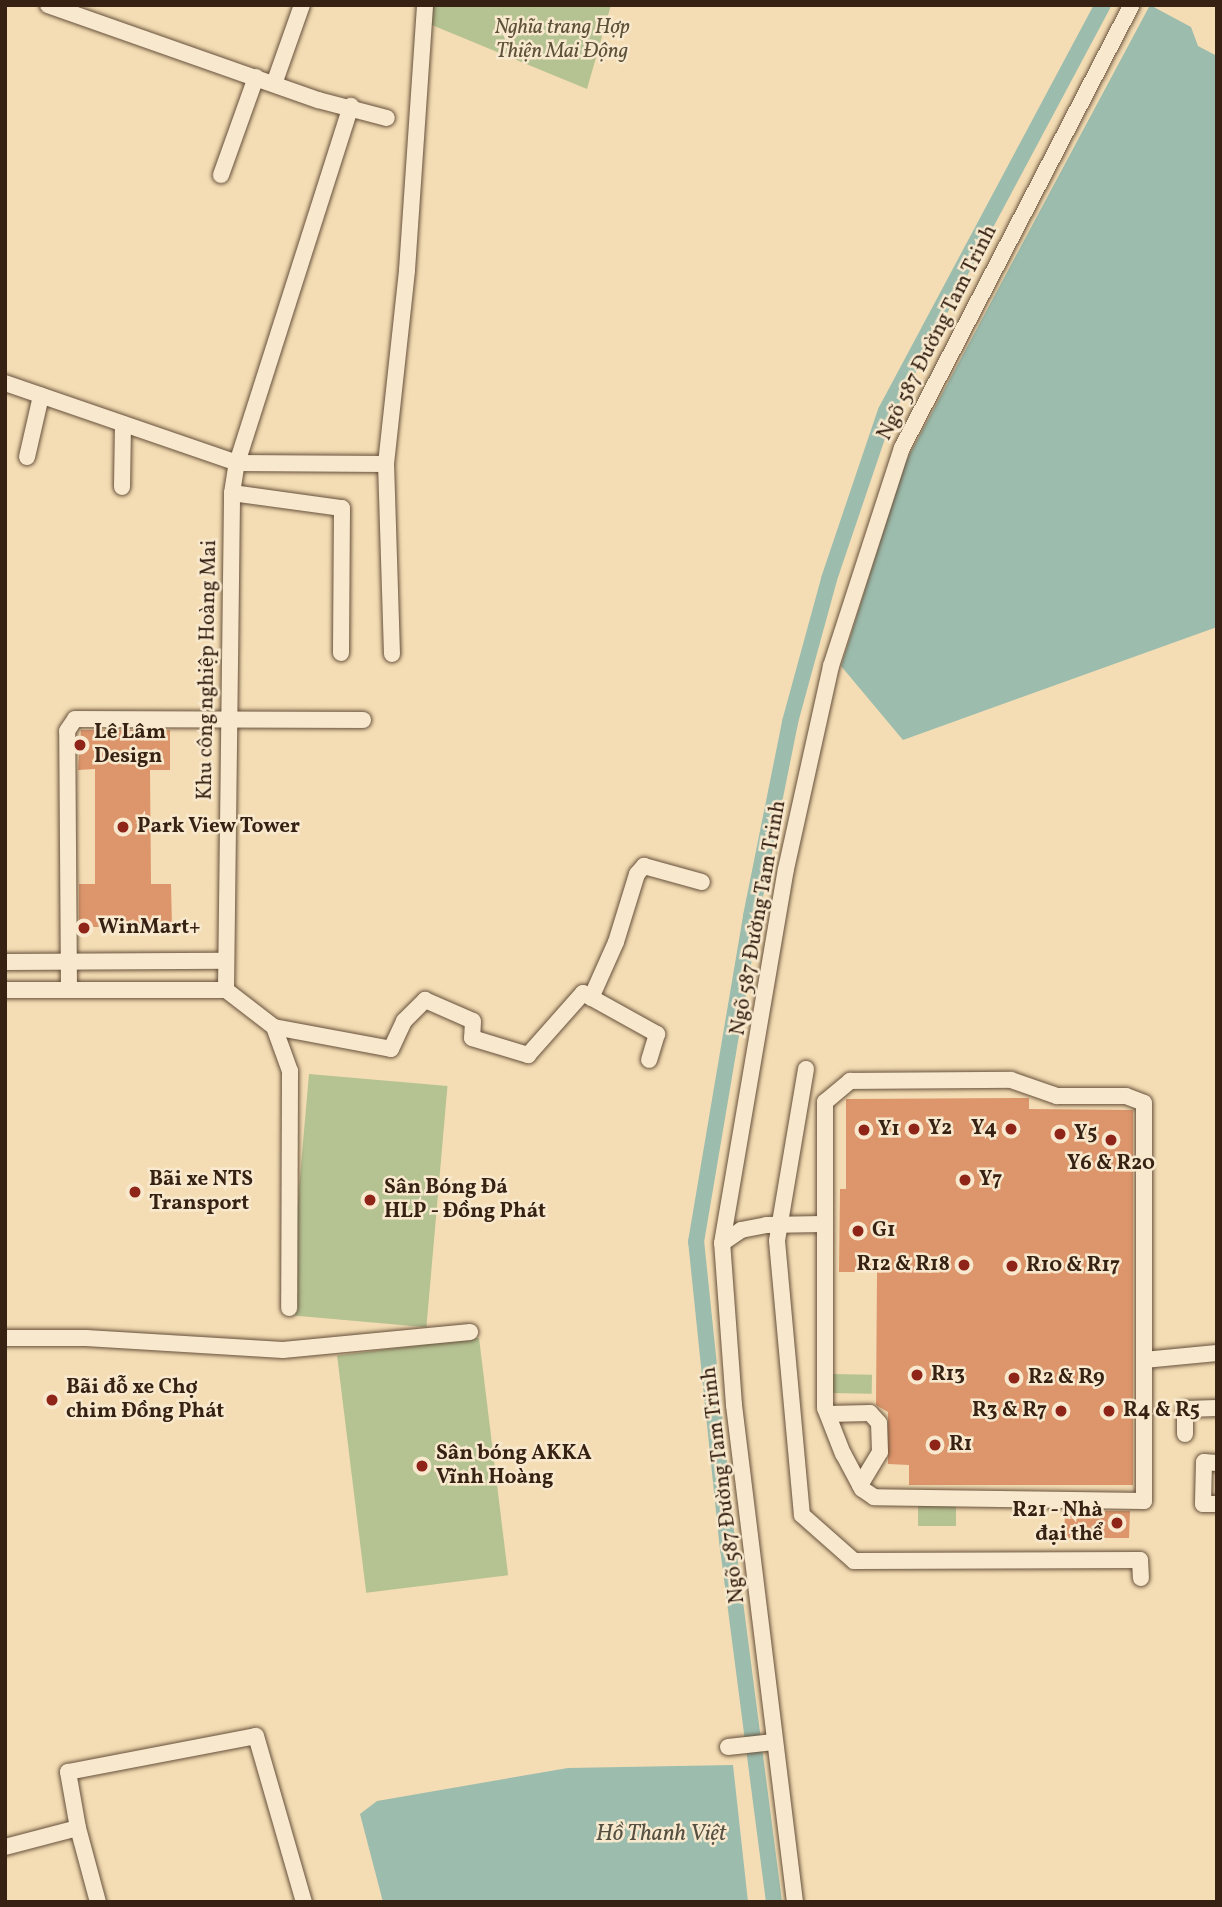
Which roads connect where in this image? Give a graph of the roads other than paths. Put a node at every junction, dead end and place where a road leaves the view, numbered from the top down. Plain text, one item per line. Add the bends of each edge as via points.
1 (48, 5) edge
2 (302, 5) edge
3 (425, 5) edge
4 (1132, 5) edge
5 (256, 77) junction
6 (274, 84) junction
7 (351, 106) junction
8 (387, 118) dead end
9 (221, 175) dead end
10 (5, 383) edge
11 (41, 396) junction
12 (122, 424) junction
13 (27, 457) dead end
14 (237, 463) junction
15 (386, 464) junction
16 (122, 487) dead end
17 (232, 493) junction
18 (341, 653) dead end
19 (392, 654) dead end
20 (227, 719) junction
21 (363, 720) dead end
22 (702, 882) dead end
23 (226, 961) junction
24 (5, 962) edge
25 (69, 962) junction
26 (5, 990) edge
27 (69, 990) junction
28 (226, 990) junction
29 (591, 998) junction
30 (274, 1027) junction
31 (649, 1060) dead end
32 (806, 1069) dead end
33 (779, 1223) junction
34 (822, 1224) junction
35 (722, 1243) junction
36 (289, 1308) dead end
37 (470, 1332) dead end
38 (5, 1338) edge
39 (1217, 1353) edge
40 (1144, 1360) junction
41 (1217, 1408) edge
42 (828, 1414) junction
43 (1185, 1434) dead end
44 (1217, 1463) edge
45 (860, 1485) junction
46 (1217, 1504) edge
47 (1141, 1578) dead end
48 (772, 1742) junction
49 (728, 1747) dead end
50 (78, 1828) junction
51 (5, 1847) edge
52 (98, 1902) edge
53 (304, 1902) edge
54 (794, 1902) edge

1 - 5 street
2 - 6 street
3 - 15 street via 407,270
4 - 35 street, Ngõ 587 Đường Tam Trinh via 902,448 831,666 799,808
5 - 6 street
5 - 9 street
6 - 7 street
7 - 8 street
7 - 14 street, Khu công nghiệp Hoàng Mai
10 - 11 street
11 - 12 street
11 - 13 street
12 - 14 street
12 - 16 street
14 - 15 street
14 - 17 street, Khu công nghiệp Hoàng Mai
15 - 19 street
17 - 18 street via 342,508
17 - 20 street, Khu công nghiệp Hoàng Mai
20 - 21 street
20 - 23 street, Khu công nghiệp Hoàng Mai
20 - 25 street via 80,718 69,724
22 - 29 street via 645,866 637,874 616,942
23 - 25 street
23 - 28 street, Khu công nghiệp Hoàng Mai
24 - 25 street
25 - 27 street
26 - 27 street
27 - 28 street
28 - 30 street
29 - 30 street via 583,993 528,1055 472,1038 473,1021 425,1000 404,1021 391,1049
29 - 31 street via 657,1034
30 - 36 street via 290,1071
32 - 33 street
33 - 34 street
33 - 35 street via 741,1230
33 - 47 street via 802,1515 853,1561 1140,1560
34 - 40 street via 823,1111 832,1093 850,1081 1011,1080 1056,1096 1136,1098 1145,1111
34 - 42 street via 822,1388
35 - 48 street, Ngõ 587 Đường Tam Trinh via 734,1405
37 - 38 street via 283,1350
39 - 40 street
40 - 45 street via 1144,1501 889,1499 868,1494
41 - 43 street via 1185,1409
42 - 45 street
42 - 45 street via 870,1413 880,1423 880,1452
44 - 46 street via 1204,1462 1203,1504
48 - 49 street
48 - 54 street, Ngõ 587 Đường Tam Trinh
50 - 51 street
50 - 52 street
50 - 53 street via 68,1772 256,1736

